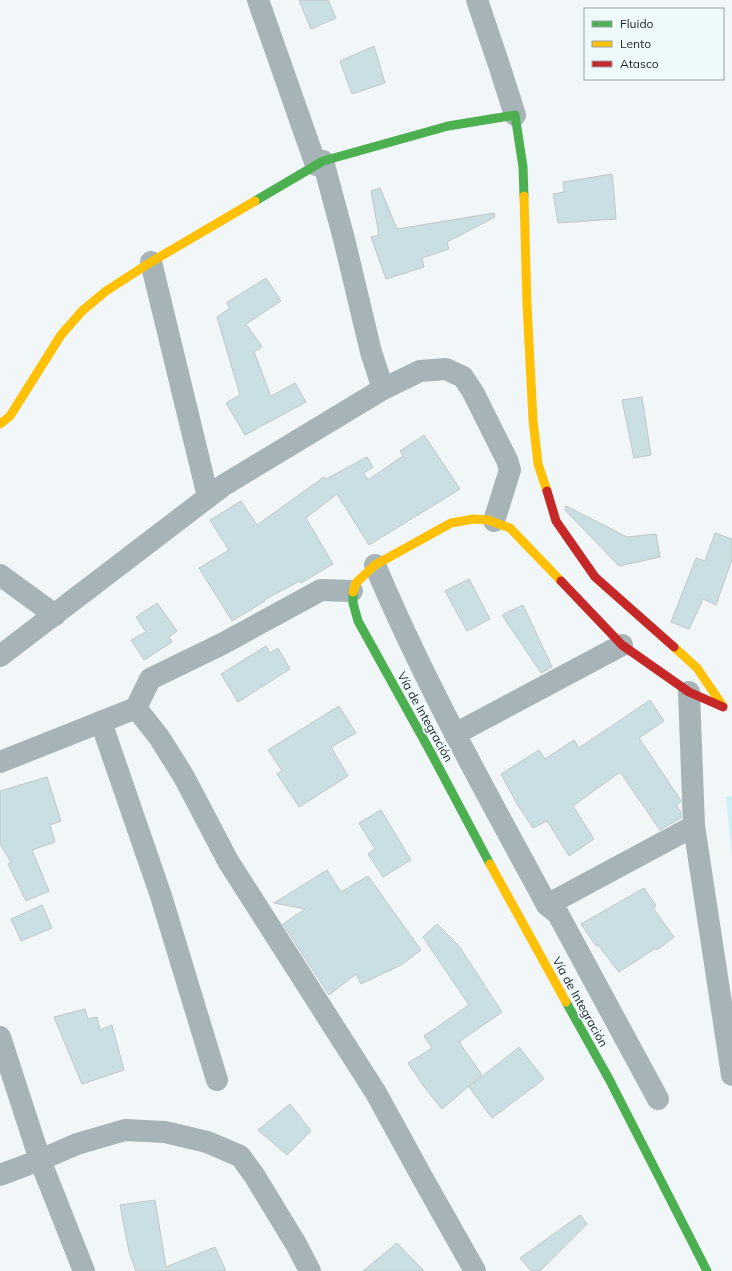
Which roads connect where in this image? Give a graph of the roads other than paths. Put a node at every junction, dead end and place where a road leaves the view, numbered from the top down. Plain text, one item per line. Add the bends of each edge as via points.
1 (258, 0) edge
2 (477, 0) edge
3 (515, 115) junction
4 (319, 163) junction
5 (152, 262) junction
6 (384, 389) junction
7 (0, 424) edge
8 (208, 497) junction
9 (494, 520) junction
10 (375, 565) junction
11 (0, 575) edge
12 (352, 591) junction
13 (55, 615) junction
14 (622, 644) junction
15 (0, 656) edge
16 (689, 692) junction
17 (136, 708) junction
18 (728, 708) edge
19 (101, 722) junction
20 (455, 734) junction
21 (0, 762) edge
22 (694, 826) junction
23 (547, 905) junction
24 (0, 1037) edge
25 (732, 1075) edge
26 (217, 1080) dead end
27 (658, 1099) dead end
28 (40, 1160) junction
29 (0, 1175) edge
30 (296, 1244) junction
31 (84, 1271) edge
32 (302, 1271) edge
33 (310, 1271) edge
34 (475, 1271) edge
35 (707, 1271) edge

1 - 4 street
2 - 3 street
3 - 4 street via 448,126
3 - 18 street via 523,167 533,420 538,464 556,521 595,578 696,668
4 - 5 street
4 - 6 street via 344,239 371,352
5 - 7 street via 106,291 82,311 61,335 10,416
5 - 8 street
6 - 8 street
6 - 9 street via 420,371 446,369 463,377 473,392 510,470
8 - 13 street
9 - 10 street via 460,520 451,523
9 - 14 street via 510,528
10 - 12 street via 364,574
10 - 20 street via 390,602
11 - 13 street
12 - 17 street via 321,590 222,644 150,679
12 - 35 street, Vía de Integración via 352,604 358,621 609,1079
13 - 15 street
14 - 16 street
14 - 20 street
16 - 18 street
16 - 22 street
17 - 19 street
17 - 34 street via 159,737 184,777 228,861 376,1093
19 - 21 street
19 - 26 street via 161,896
20 - 23 street
22 - 23 street
22 - 25 street
23 - 27 street via 558,914
24 - 28 street
28 - 29 street
28 - 30 street via 77,1144 125,1130 165,1132 207,1142 240,1156
28 - 31 street
30 - 32 street
30 - 33 street

